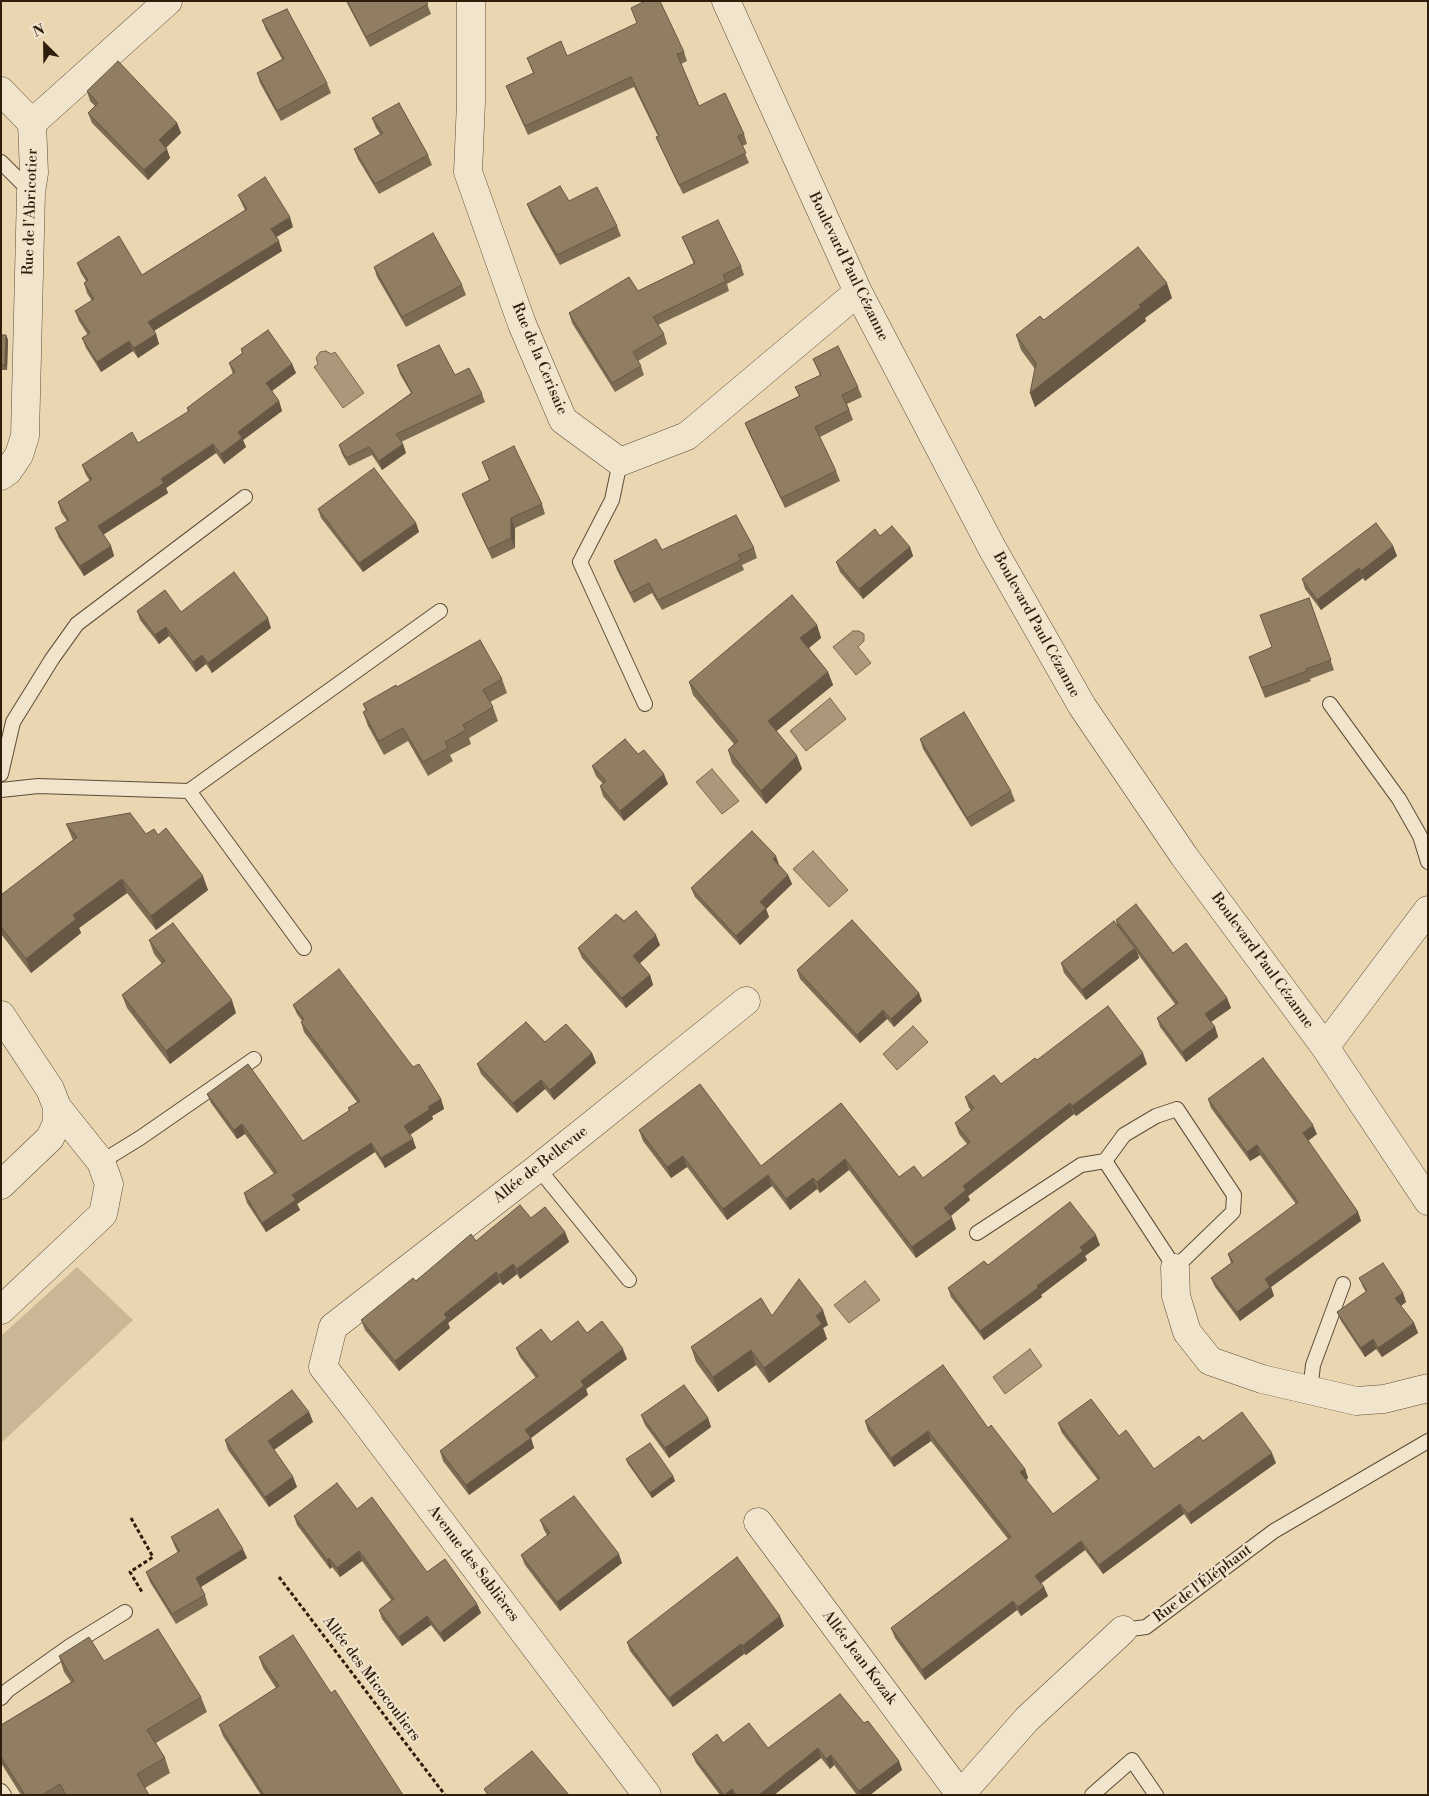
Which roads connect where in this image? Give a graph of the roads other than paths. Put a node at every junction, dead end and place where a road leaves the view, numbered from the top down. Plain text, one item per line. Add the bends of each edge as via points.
1 (168, 1) edge
2 (471, 1) edge
3 (726, 1) edge
4 (1, 91) edge
5 (32, 123) junction
6 (1, 162) edge
7 (31, 192) junction
8 (858, 292) junction
9 (620, 462) junction
10 (1, 476) edge
11 (245, 497) dead end
12 (440, 611) dead end
13 (645, 704) dead end
14 (1330, 704) dead end
15 (1, 774) edge
16 (1, 790) edge
17 (189, 791) junction
18 (1428, 862) edge
19 (1428, 910) edge
20 (304, 948) dead end
21 (746, 1001) dead end
22 (1, 1015) edge
23 (1324, 1047) junction
24 (254, 1059) dead end
25 (57, 1107) junction
26 (1105, 1161) junction
27 (101, 1162) junction
28 (538, 1168) junction
29 (1, 1185) edge
30 (1428, 1202) edge
31 (977, 1232) dead end
32 (1175, 1268) junction
33 (629, 1280) dead end
34 (1343, 1284) dead end
35 (1, 1310) edge
36 (333, 1327) joint
37 (1428, 1388) edge
38 (1310, 1391) junction
39 (1428, 1441) edge
40 (758, 1522) dead end
41 (125, 1612) road end
42 (1123, 1630) joint
43 (1, 1698) edge
44 (1, 1791) edge
45 (960, 1794) edge
46 (4, 1795) edge
47 (647, 1795) edge
48 (1092, 1795) edge
49 (1156, 1795) edge

1 - 5 street
2 - 9 street, Rue de la Cerisaie via 468,172 522,324 564,420
3 - 8 street, Boulevard Paul Cézanne
4 - 5 street
5 - 7 street, Rue de l'Abricotier via 34,173
6 - 7 lane
7 - 10 street, Rue de l'Abricotier via 25,436 19,455
8 - 9 street via 687,436
8 - 23 street, Boulevard Paul Cézanne via 992,548 1082,706 1184,856
9 - 13 lane via 612,500 580,562
11 - 15 lane via 77,624 13,722
12 - 17 lane
14 - 18 lane via 1399,799 1420,836
16 - 17 lane via 38,786
17 - 20 lane
19 - 23 street
21 - 28 street, Allée de Bellevue
22 - 25 street via 50,1089
23 - 30 street, Boulevard Paul Cézanne
24 - 27 lane
25 - 27 street
25 - 29 street via 57,1124 50,1138
26 - 31 lane via 1081,1165
26 - 32 lane
26 - 32 lane via 1124,1135 1156,1116 1177,1109 1234,1195 1232,1212
27 - 35 street via 109,1184 103,1214
28 - 33 lane
28 - 36 street, Allée de Bellevue
32 - 38 street via 1176,1296 1187,1332 1210,1361
34 - 38 lane via 1313,1365
36 - 47 street, Avenue des Sablières via 323,1367
37 - 38 street via 1384,1399 1356,1401
39 - 42 lane, Rue de l'Éléphant via 1274,1531 1146,1627
40 - 45 street, Allée Jean Kozak
41 - 43 lane via 70,1646
42 - 45 street, Rue de l'Éléphant via 1027,1719
44 - 46 lane
48 - 49 lane via 1132,1760

